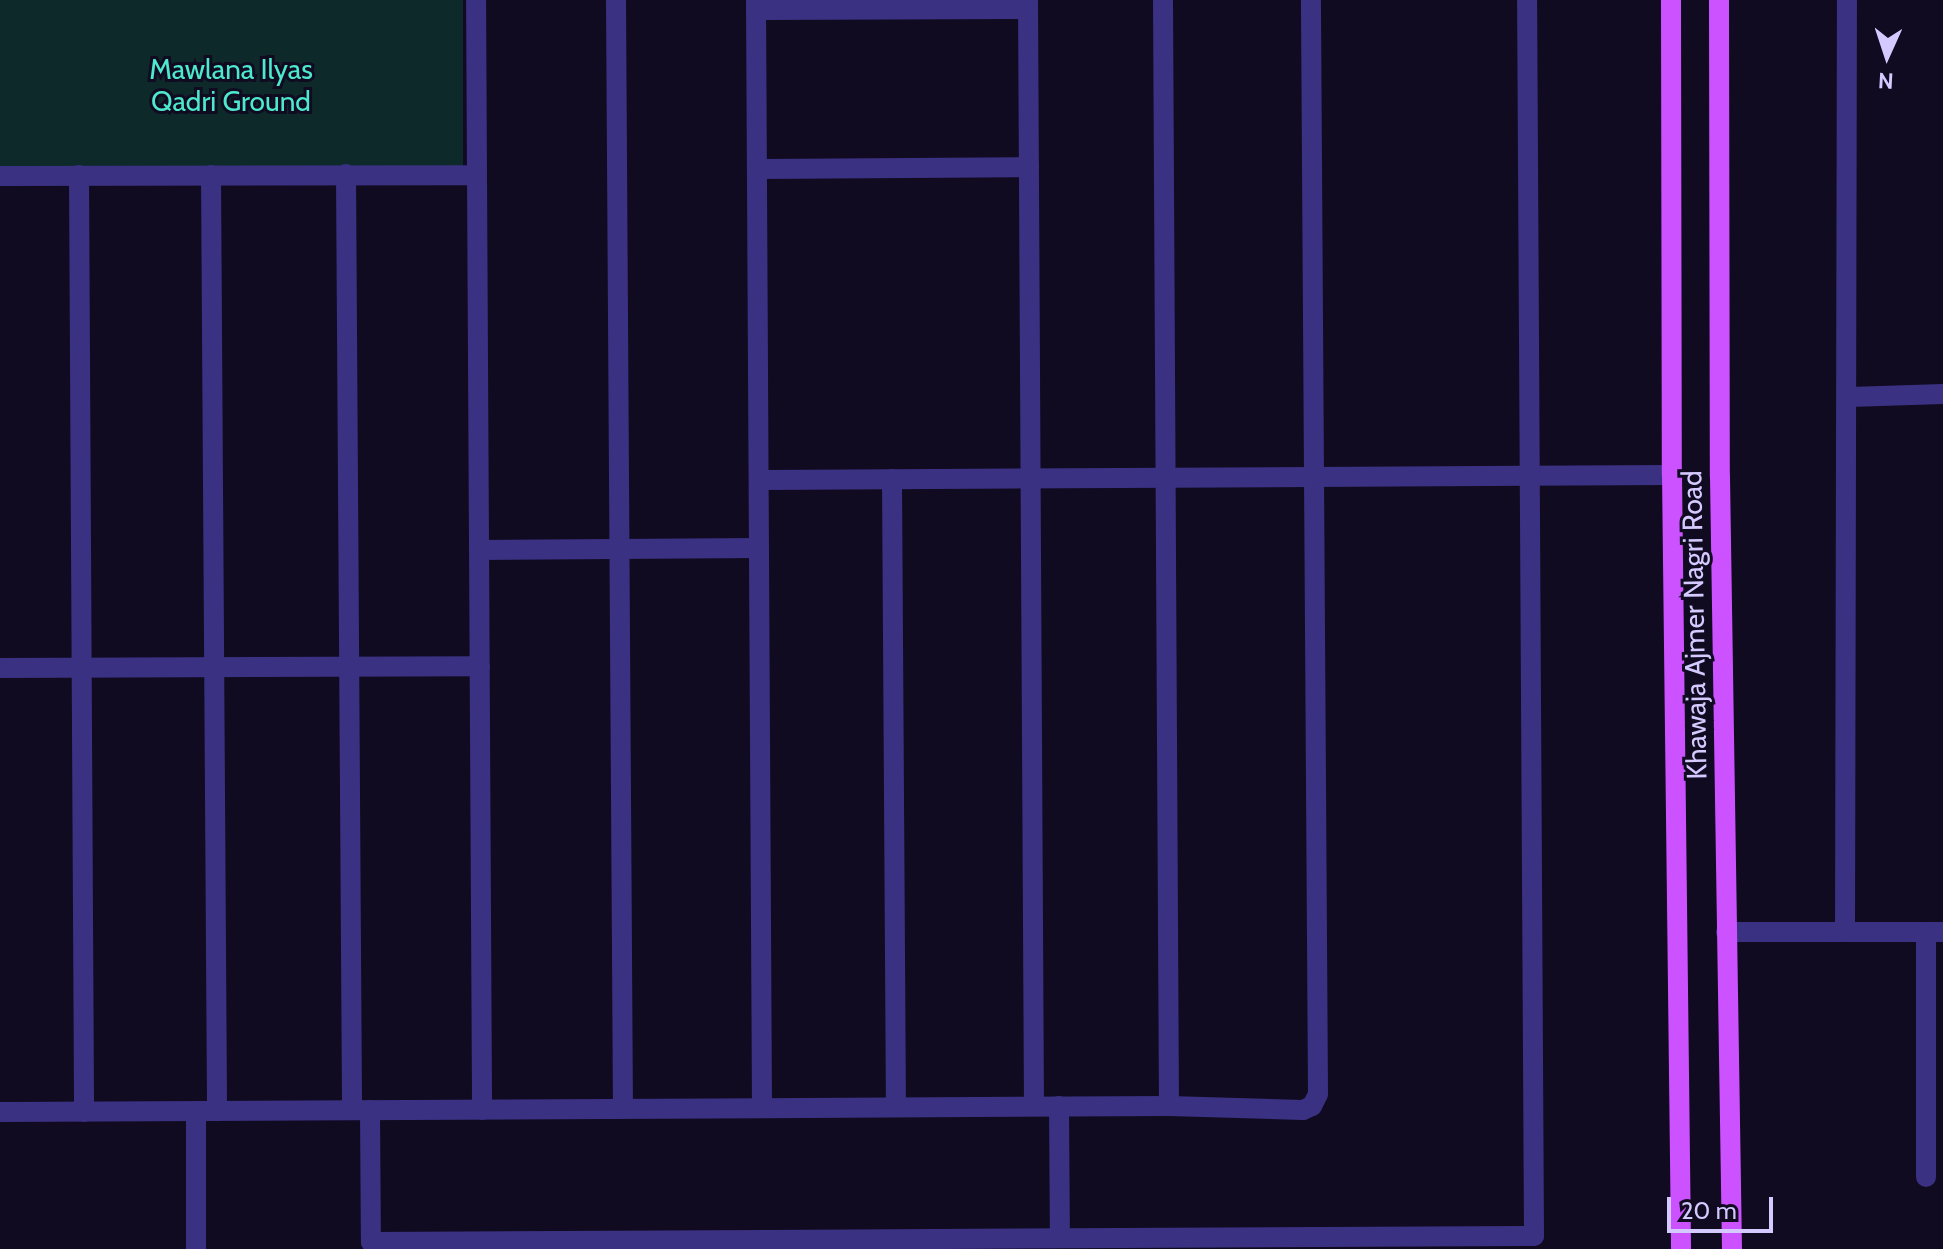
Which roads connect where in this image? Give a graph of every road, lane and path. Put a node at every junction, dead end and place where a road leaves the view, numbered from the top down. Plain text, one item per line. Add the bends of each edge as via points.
1 (476, 0) edge
2 (616, 0) edge
3 (1163, 0) edge
4 (1311, 0) edge
5 (1527, 0) edge
6 (1671, 0) edge
7 (1719, 0) edge
8 (1847, 0) edge
9 (1028, 4) edge
10 (756, 5) edge
11 (887, 5) edge
12 (1029, 167) junction
13 (757, 169) junction
14 (346, 174) junction
15 (79, 175) junction
16 (211, 175) junction
17 (477, 175) junction
18 (0, 176) edge
19 (1943, 394) edge
20 (1849, 397) junction
21 (1672, 475) junction
22 (1529, 476) junction
23 (1165, 477) junction
24 (1313, 477) junction
25 (892, 479) junction
26 (1031, 479) junction
27 (759, 480) junction
28 (759, 548) junction
29 (620, 549) junction
30 (479, 550) junction
31 (349, 666) junction
32 (480, 666) junction
33 (214, 667) junction
34 (0, 668) edge
35 (82, 668) junction
36 (1726, 932) junction
37 (1845, 932) junction
38 (1935, 932) edge
39 (1034, 1106) junction
40 (1059, 1106) junction
41 (1169, 1106) junction
42 (896, 1107) junction
43 (762, 1108) junction
44 (623, 1109) junction
45 (361, 1110) junction
46 (482, 1110) junction
47 (206, 1111) junction
48 (0, 1112) edge
49 (84, 1112) junction
50 (1926, 1177) dead end
51 (1060, 1238) junction
52 (1344, 1243) edge
53 (836, 1244) edge
54 (196, 1249) edge
55 (1681, 1249) edge
56 (1732, 1249) edge

1 - 17 street
2 - 29 street
3 - 23 street
4 - 24 street
5 - 22 street
6 - 21 main road, Khawaja Ajmer Nagri Road
7 - 36 main road, Khawaja Ajmer Nagri Road
8 - 20 street
9 - 11 street
9 - 12 street
10 - 11 street
10 - 13 street
12 - 13 street
12 - 26 street
13 - 27 street
14 - 16 street
14 - 17 street
14 - 31 street
15 - 16 street
15 - 18 street
15 - 35 street
16 - 33 street
17 - 30 street
19 - 20 street
20 - 37 street
21 - 22 street
21 - 55 main road, Khawaja Ajmer Nagri Road
22 - 24 street
22 - 52 street via 1534,1236
23 - 24 street
23 - 26 street
23 - 41 street
24 - 41 street via 1318,1094 1303,1110
25 - 26 street
25 - 27 street
25 - 42 street
26 - 39 street
27 - 28 street
28 - 29 street
28 - 43 street
29 - 30 street
29 - 44 street
30 - 32 street
31 - 32 street
31 - 33 street
31 - 45 street
32 - 46 street
33 - 35 street
33 - 47 street
34 - 35 street
35 - 49 street
36 - 37 street
36 - 56 main road, Khawaja Ajmer Nagri Road
37 - 38 street
38 - 50 street
39 - 40 street
39 - 42 street
40 - 41 street
40 - 51 street
42 - 43 street
43 - 44 street
44 - 46 street
45 - 46 street
45 - 47 street
45 - 53 street via 371,1242
47 - 49 street
47 - 54 street
48 - 49 street
51 - 52 street
51 - 53 street

